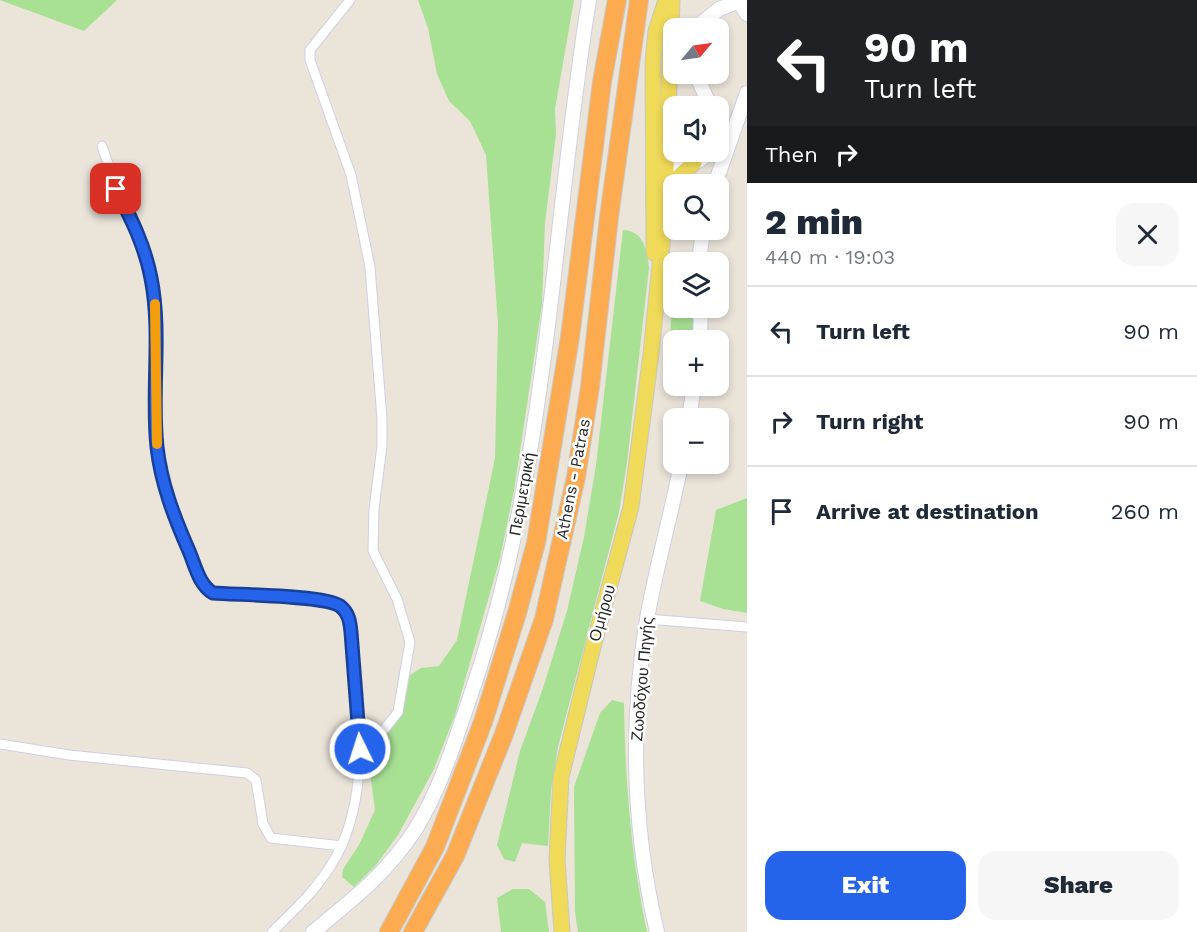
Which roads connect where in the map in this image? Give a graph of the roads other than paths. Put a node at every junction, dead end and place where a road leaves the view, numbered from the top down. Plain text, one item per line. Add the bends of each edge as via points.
1 (350, 0) edge
2 (588, 0) edge
3 (617, 0) edge
4 (639, 0) edge
5 (666, 0) edge
6 (672, 0) edge
7 (712, 0) edge
8 (739, 4) edge
9 (704, 18) edge
10 (709, 18) edge
11 (747, 93) edge
12 (668, 96) edge
13 (663, 142) edge
14 (102, 147) dead end
15 (660, 158) junction
16 (663, 159) edge
17 (669, 162) edge
18 (688, 162) edge
19 (691, 162) edge
20 (680, 174) edge
21 (719, 174) edge
22 (663, 184) edge
23 (663, 224) edge
24 (657, 294) junction
25 (679, 474) edge
26 (647, 619) junction
27 (747, 627) edge
28 (0, 744) edge
29 (360, 749) junction
30 (342, 846) junction
31 (272, 932) edge
32 (313, 932) edge
33 (389, 932) edge
34 (413, 932) edge
35 (562, 932) edge
36 (657, 932) edge

1 - 29 street via 310,50 310,60 351,175 370,267 382,419 373,551 397,599 410,642 398,711 383,731
2 - 32 street, Περιμετρική via 570,112 553,292 527,468 488,642 436,791 414,831 375,880
3 - 33 highway, Athens - Patras via 602,82 570,338 536,543 483,722 435,847
4 - 34 highway, Athens - Patras via 590,387 576,477 544,619 455,856
5 - 15 main road, Ομήρου via 654,44
6 - 12 main road, Ομήρου
7 - 9 street
8 - 10 street via 719,9
11 - 21 street
13 - 15 main road, Ομήρου
14 - 29 street via 151,277 159,463 173,514 202,585 213,593 311,600 340,606 349,617
15 - 16 street
15 - 22 main road, Ομήρου
15 - 24 main road, Ομήρου via 652,223
17 - 18 street via 680,167
19 - 20 main road
23 - 24 main road, Ομήρου
24 - 35 main road, Ομήρου via 631,507 561,777 557,859
25 - 26 street, Ζωοδόχου Πηγής
26 - 27 street
26 - 36 street, Ζωοδόχου Πηγής via 636,716 636,758 645,871
28 - 30 street via 247,773 256,780 263,824 271,838
29 - 30 street via 357,797
30 - 31 street via 320,880

